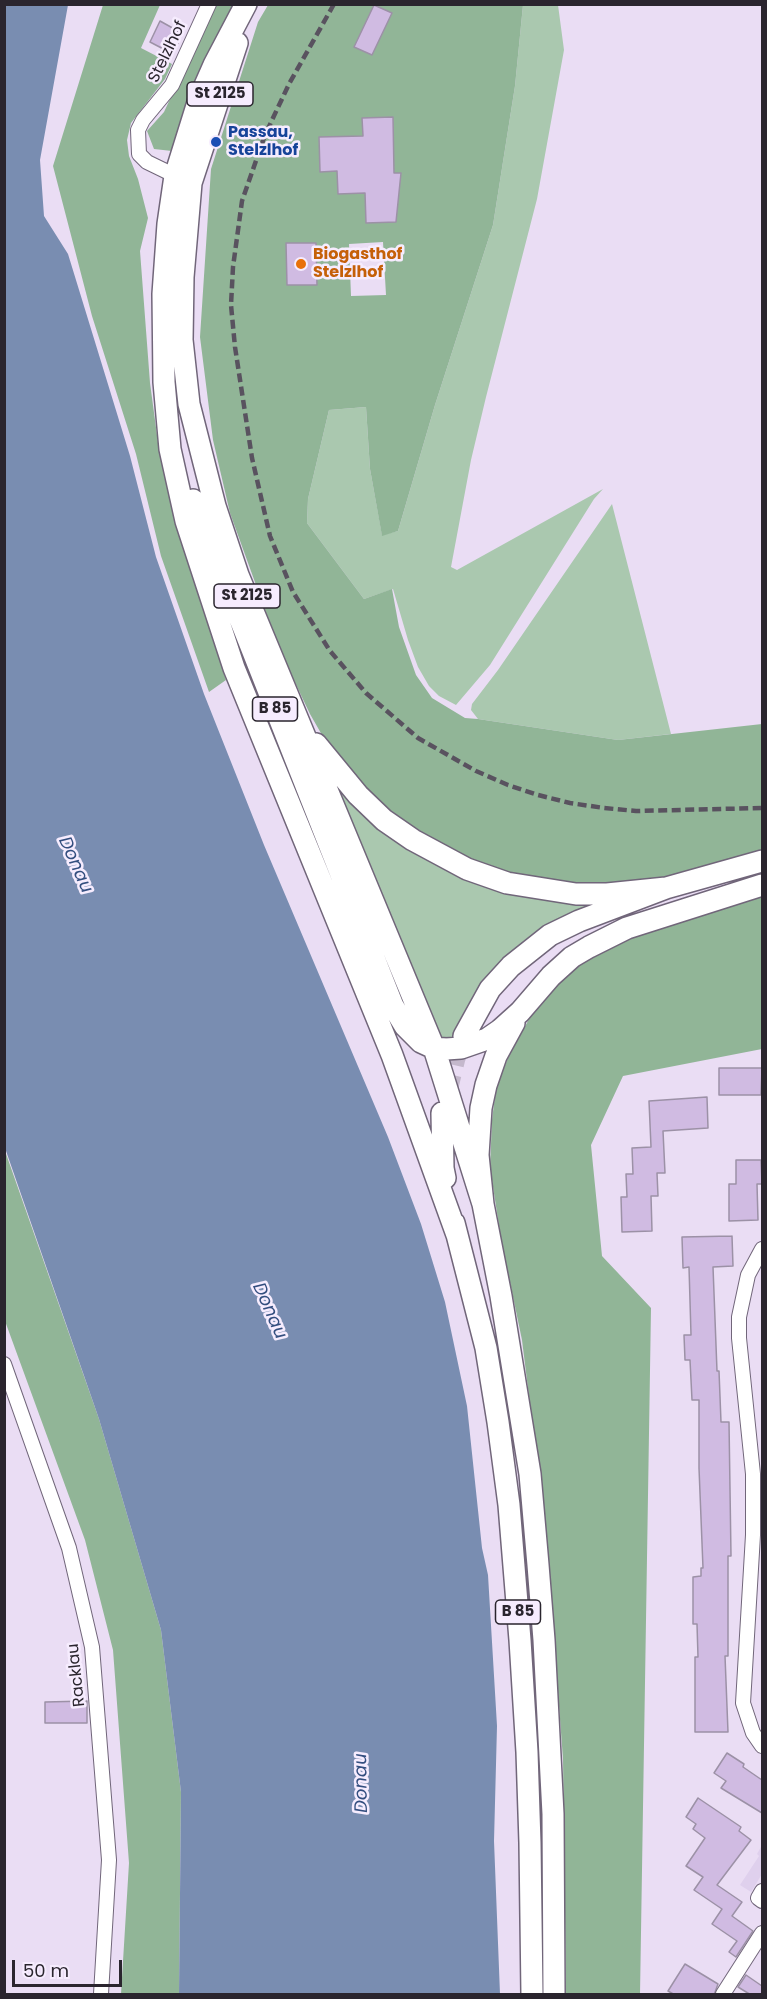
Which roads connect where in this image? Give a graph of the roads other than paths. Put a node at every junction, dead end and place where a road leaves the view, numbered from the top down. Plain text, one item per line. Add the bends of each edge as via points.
1 (209, 4) edge
2 (248, 4) edge
3 (183, 179) junction
4 (169, 429) junction
5 (284, 684) junction
6 (762, 861) edge
7 (762, 885) edge
8 (666, 888) junction
9 (520, 1012) junction
10 (464, 1036) tunnel mouth
11 (434, 1048) junction
12 (442, 1113) tunnel mouth
13 (483, 1204) junction
14 (457, 1235) junction
15 (762, 1249) edge
16 (4, 1364) edge
17 (756, 1594) edge
18 (762, 1746) edge
19 (762, 1891) edge
20 (762, 1901) edge
21 (762, 1933) edge
22 (101, 1995) edge
23 (532, 1995) edge
24 (554, 1995) edge
25 (723, 1995) edge

1 - 3 street, Stelzlhof via 172,85 138,130 140,154 147,162
2 - 3 main road, St 2125 via 199,99
3 - 4 main road, St 2125 via 168,224 163,294
3 - 5 main road, St 2125 via 182,340 189,404 215,506 238,575
4 - 11 main road, B 85 via 200,519 393,1006 412,1034
4 - 14 main road via 186,521 234,668 392,1055
5 - 8 main road, B 85 via 315,743 358,795 403,834 443,857 507,883 576,894
5 - 11 main road
6 - 8 main road, B 85
7 - 9 main road, B 85 via 627,928 599,941 572,957
8 - 10 main road, B 85 via 550,935 511,966 490,989
9 - 11 main road, B 85 via 474,1045
9 - 13 main road, B 85 via 496,1056 481,1108 478,1155
11 - 13 main road
12 - 14 main road, B 85 via 443,1168
13 - 24 main road, B 85 via 530,1474 553,1814
14 - 23 main road, B 85 via 486,1348 509,1505 527,1752
15 - 17 street via 748,1275 739,1317 753,1474
16 - 22 street, Racklau via 69,1548 92,1647 109,1860
17 - 18 street via 742,1703
19 - 20 street via 758,1898
21 - 25 street

